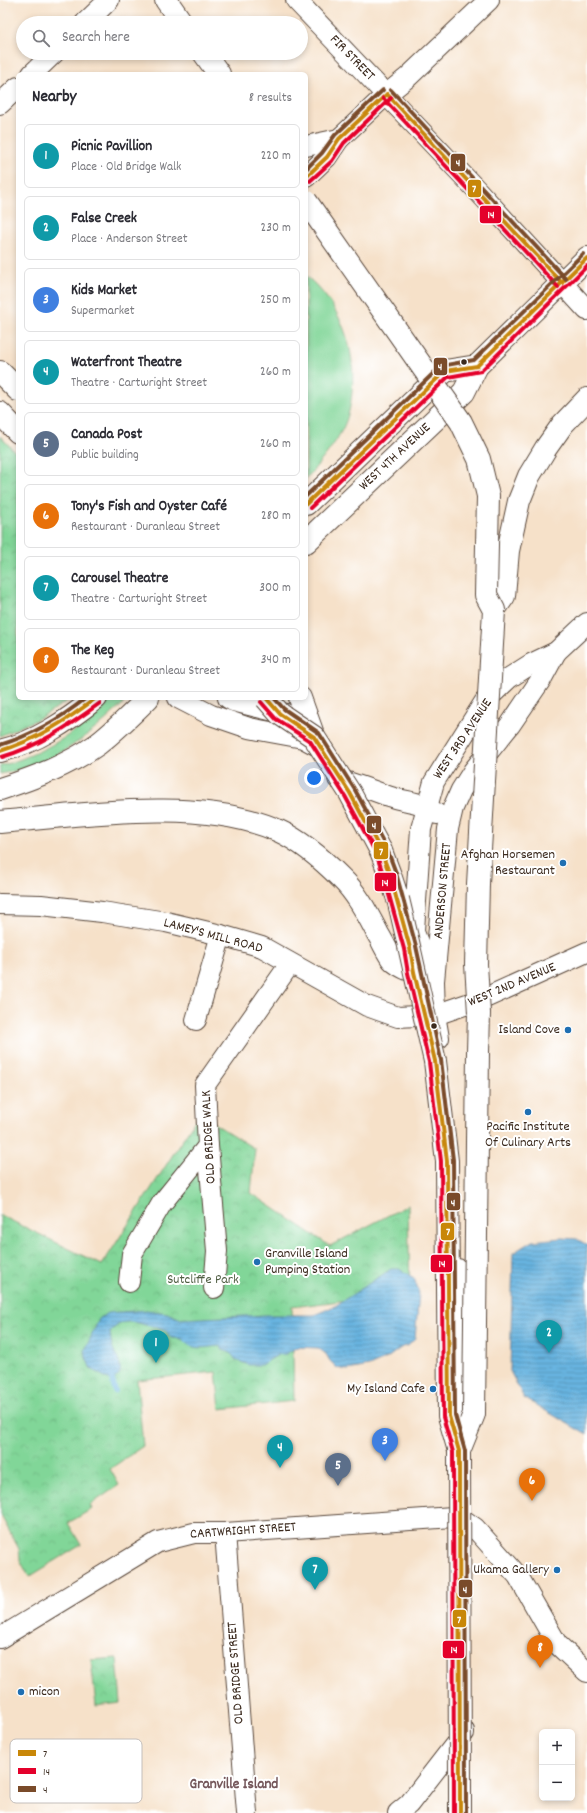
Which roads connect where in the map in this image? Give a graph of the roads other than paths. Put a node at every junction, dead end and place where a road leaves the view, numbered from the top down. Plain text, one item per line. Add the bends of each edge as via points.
1 (109, 0) edge
2 (166, 0) edge
3 (296, 0) edge
4 (489, 0) edge
5 (92, 16) edge
6 (177, 16) edge
7 (47, 60) edge
8 (209, 60) edge
9 (34, 72) edge
10 (217, 72) edge
11 (16, 89) edge
12 (387, 94) junction
13 (0, 104) edge
14 (339, 139) junction
15 (308, 146) edge
16 (308, 175) edge
17 (308, 204) edge
18 (587, 258) edge
19 (562, 283) junction
20 (587, 310) edge
21 (477, 366) junction
22 (0, 372) edge
23 (16, 388) edge
24 (587, 399) edge
25 (0, 413) edge
26 (16, 430) edge
27 (308, 502) edge
28 (308, 540) edge
29 (494, 610) junction
30 (587, 623) edge
31 (556, 652) junction
32 (93, 700) edge
33 (146, 700) edge
34 (182, 700) edge
35 (231, 700) edge
36 (268, 700) edge
37 (292, 700) edge
38 (301, 700) edge
39 (311, 734) junction
40 (0, 751) edge
41 (338, 779) junction
42 (0, 789) edge
43 (427, 806) junction
44 (0, 822) edge
45 (448, 829) junction
46 (0, 904) edge
47 (414, 930) junction
48 (221, 935) junction
49 (587, 952) edge
50 (290, 964) junction
51 (414, 972) junction
52 (434, 981) junction
53 (435, 1015) junction
54 (196, 1020) dead end
55 (208, 1146) junction
56 (129, 1282) dead end
57 (214, 1288) dead end
58 (459, 1451) junction
59 (462, 1510) junction
60 (225, 1533) junction
61 (0, 1638) edge
62 (587, 1672) edge
63 (247, 1813) edge
64 (398, 1813) edge
65 (460, 1813) edge

1 - 5 street
2 - 6 main road
3 - 12 street, FIR STREET
4 - 12 street via 403,82
7 - 9 street
8 - 10 main road
11 - 13 street
12 - 14 street
12 - 19 street, FIR STREET
14 - 15 street
14 - 16 street via 327,157
17 - 29 main road, bridge via 461,422 479,459 488,496 486,595
18 - 19 main road, WEST 4TH AVENUE
19 - 20 street, FIR STREET
19 - 21 main road, WEST 4TH AVENUE
21 - 27 main road, WEST 4TH AVENUE via 445,371
21 - 28 main road, WEST 4TH AVENUE via 464,392
22 - 23 main road
24 - 29 main road via 563,424 529,476 519,501 508,551 504,596
25 - 26 main road
29 - 58 main road, bridge via 478,884 476,964 479,1013 474,1414
30 - 31 street, WEST 3RD AVENUE
31 - 43 street, WEST 3RD AVENUE via 509,678 485,701 434,782
31 - 45 street, WEST 3RD AVENUE via 542,678 461,790 452,808
32 - 40 main road via 50,732 20,746
33 - 42 main road via 98,744 65,764
34 - 39 street via 211,715 241,726 303,738
35 - 39 street via 286,714
36 - 39 main road, bridge via 280,714
37 - 39 street, ANDERSON STREET
38 - 39 main road
39 - 41 street, ANDERSON STREET
39 - 51 main road, bridge via 350,792 381,851 398,899
41 - 43 street, ANDERSON STREET
41 - 47 street, ANDERSON STREET via 369,847
43 - 45 street, ANDERSON STREET via 439,815
43 - 47 street, WEST 3RD AVENUE via 421,829
44 - 51 main road via 157,810 219,815 279,831 305,846 346,883 369,915 394,961
45 - 52 street, ANDERSON STREET
46 - 48 street, LAMEY'S MILL ROAD via 41,905 102,912 166,922
47 - 52 street, ANDERSON STREET
48 - 50 street, LAMEY'S MILL ROAD via 262,947
48 - 54 street
49 - 53 street, WEST 2ND AVENUE via 492,996
50 - 53 street, LAMEY'S MILL ROAD via 367,1006 398,1017
50 - 55 street, OLD BRIDGE WALK via 205,1085
51 - 58 main road, bridge via 434,1061 447,1161 449,1416
52 - 53 street, ANDERSON STREET
53 - 59 street, ANDERSON STREET via 450,1091 463,1384
55 - 56 street via 162,1203 132,1254
55 - 57 street, OLD BRIDGE WALK via 217,1251
58 - 65 main road, bridge
59 - 60 street, CARTWRIGHT STREET
59 - 62 street via 474,1517 491,1546 518,1576 557,1644
59 - 64 street, ANDERSON STREET via 460,1683 464,1733 409,1804
60 - 61 street, CARTWRIGHT STREET via 194,1533 158,1542
60 - 63 street, OLD BRIDGE STREET

